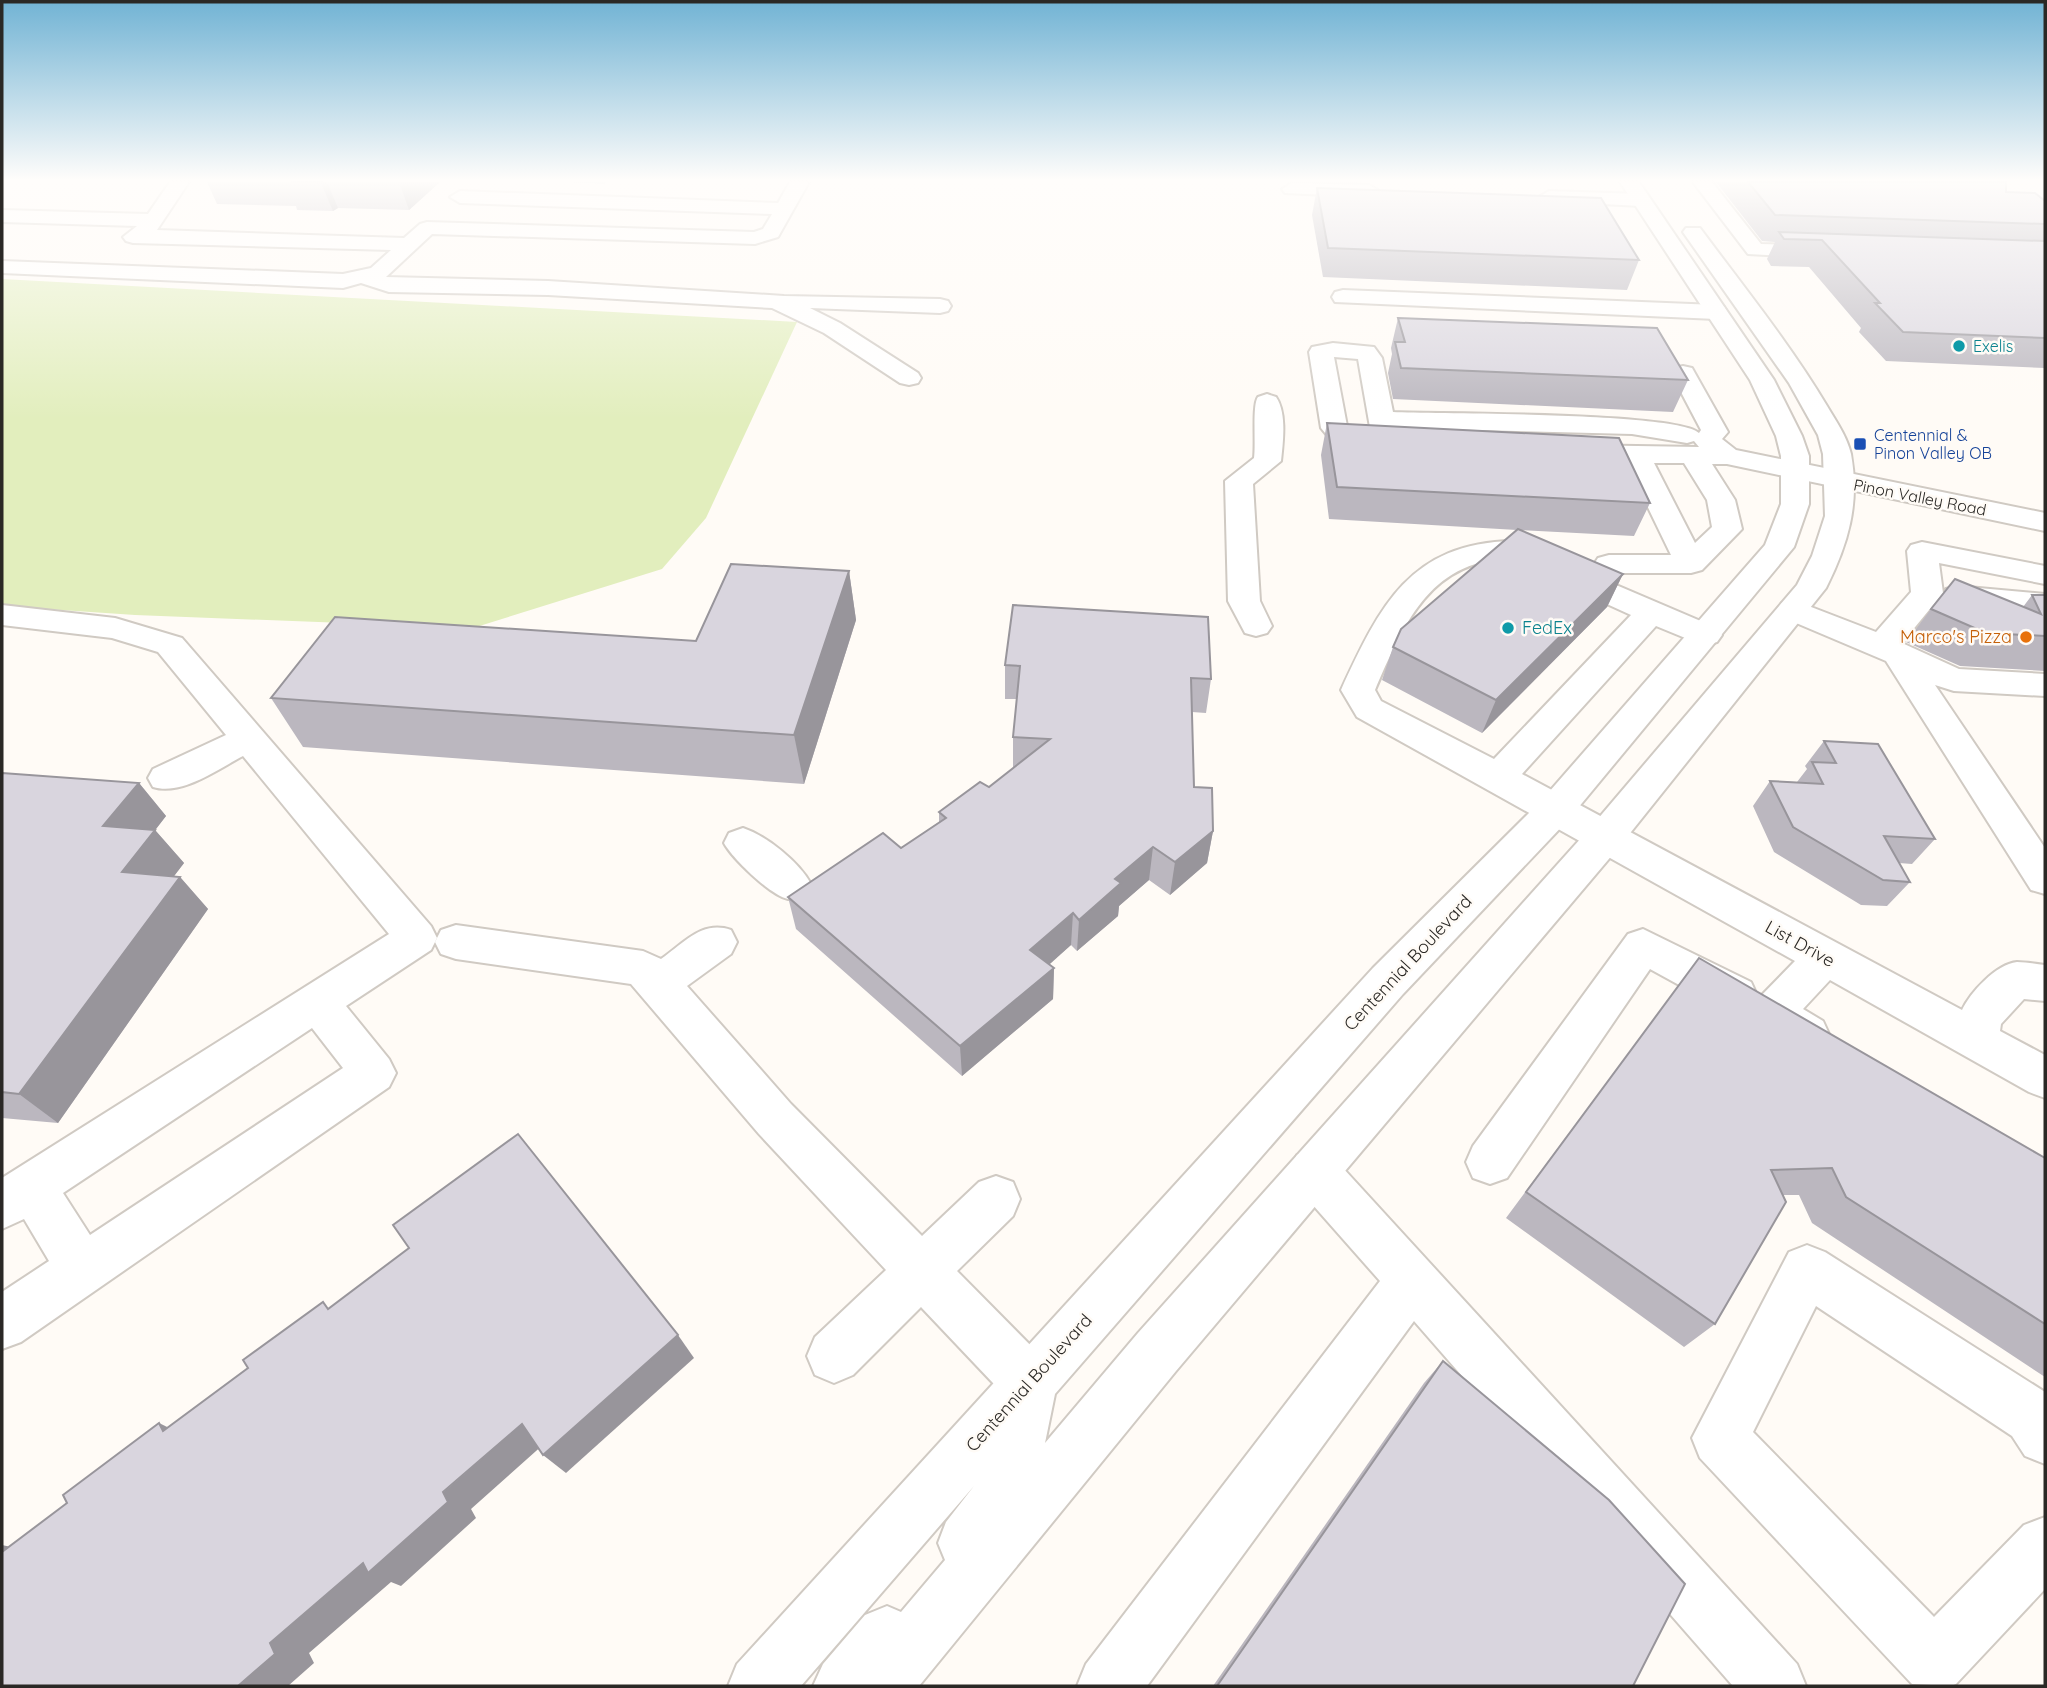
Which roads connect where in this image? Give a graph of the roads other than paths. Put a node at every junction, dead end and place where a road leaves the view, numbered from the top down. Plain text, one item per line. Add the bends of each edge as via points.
1 (97, 261) edge
2 (393, 261) edge
3 (1682, 261) edge
4 (1713, 261) edge
5 (2, 267) edge
6 (82, 271) junction
7 (367, 278) junction
8 (1343, 297) dead end
9 (777, 301) junction
10 (940, 306) dead end
11 (1716, 312) junction
12 (1683, 373) edge
13 (909, 378) dead end
14 (1267, 402) dead end
15 (1478, 447) edge
16 (1709, 450) junction
17 (1556, 452) edge
18 (1636, 454) junction
19 (1796, 472) junction
20 (1839, 481) junction
21 (2045, 522) edge
22 (1609, 564) dead end
23 (1691, 564) junction
24 (2045, 575) edge
25 (1927, 593) junction
26 (2045, 604) edge
27 (1793, 610) junction
28 (1651, 612) junction
29 (2, 615) edge
30 (1256, 626) dead end
31 (1706, 635) junction
32 (1889, 650) junction
33 (2045, 685) edge
34 (249, 739) junction
35 (1498, 777) junction
36 (166, 778) dead end
37 (1555, 810) junction
38 (1605, 837) junction
39 (743, 843) dead end
40 (2045, 879) edge
41 (791, 884) dead end
42 (456, 942) dead end
43 (716, 942) dead end
44 (1825, 957) junction
45 (2045, 983) edge
46 (659, 984) junction
47 (317, 1002) junction
48 (1772, 1013) junction
49 (1976, 1040) junction
50 (1844, 1056) edge
51 (2045, 1077) edge
52 (1490, 1162) dead end
53 (1314, 1171) junction
54 (16, 1195) edge
55 (996, 1199) dead end
56 (82, 1269) junction
57 (920, 1270) junction
58 (1412, 1281) junction
59 (2, 1324) edge
60 (834, 1356) dead end
61 (1030, 1382) junction
62 (2045, 1436) edge
63 (2045, 1546) edge
64 (1772, 1685) edge
65 (758, 1686) edge
66 (845, 1686) edge
67 (878, 1686) edge
68 (1108, 1686) edge

1 - 6 main road
2 - 7 main road
3 - 11 main road, Centennial Boulevard
4 - 20 main road via 1819,412 1837,454
5 - 6 main road
6 - 7 main road via 343,281
7 - 9 main road via 389,285
8 - 11 main road
9 - 10 main road
9 - 13 main road via 832,328
11 - 19 main road, Centennial Boulevard via 1778,410
12 - 16 main road via 1715,432
14 - 30 main road via 1267,461 1239,481 1244,601
15 - 16 main road via 1384,431 1632,426 1685,434
16 - 18 main road
16 - 19 main road, Pinon Valley Road
16 - 23 main road via 1727,529
17 - 18 main road
18 - 23 main road
19 - 20 main road, Pinon Valley Road
19 - 31 main road, Centennial Boulevard via 1795,504 1779,547
20 - 21 main road, Pinon Valley Road
20 - 27 main road via 1839,516 1827,556 1811,588
22 - 23 main road
24 - 25 main road via 1922,551
25 - 26 main road
25 - 32 main road
27 - 32 main road
27 - 38 main road
28 - 31 main road
28 - 35 main road
28 - 35 main road, List Drive via 1513,550 1488,550 1444,564 1420,583 1376,648 1358,690 1369,709
29 - 34 main road via 115,628 170,645
31 - 37 main road, Centennial Boulevard
32 - 33 main road via 1954,680
32 - 40 main road
34 - 36 main road
34 - 47 main road via 416,938
35 - 37 main road, List Drive
37 - 38 main road, List Drive
37 - 61 main road, Centennial Boulevard via 1388,981
38 - 44 main road, List Drive
38 - 53 main road
39 - 41 main road
42 - 46 main road via 643,968
43 - 46 main road
44 - 48 main road
44 - 49 main road, List Drive
45 - 49 main road via 2015,980 1981,1016
46 - 57 main road via 775,1119
47 - 54 main road
47 - 56 main road via 373,1073
48 - 50 main road
48 - 52 main road via 1643,946
49 - 51 main road, List Drive
53 - 58 main road
53 - 67 main road
54 - 56 main road
55 - 57 main road
56 - 59 main road
57 - 60 main road
57 - 61 main road
58 - 64 main road
58 - 68 main road
61 - 65 main road, Centennial Boulevard
61 - 66 main road via 1009,1476 993,1511
62 - 63 main road via 2032,1416 1807,1270 1720,1438 1934,1662

